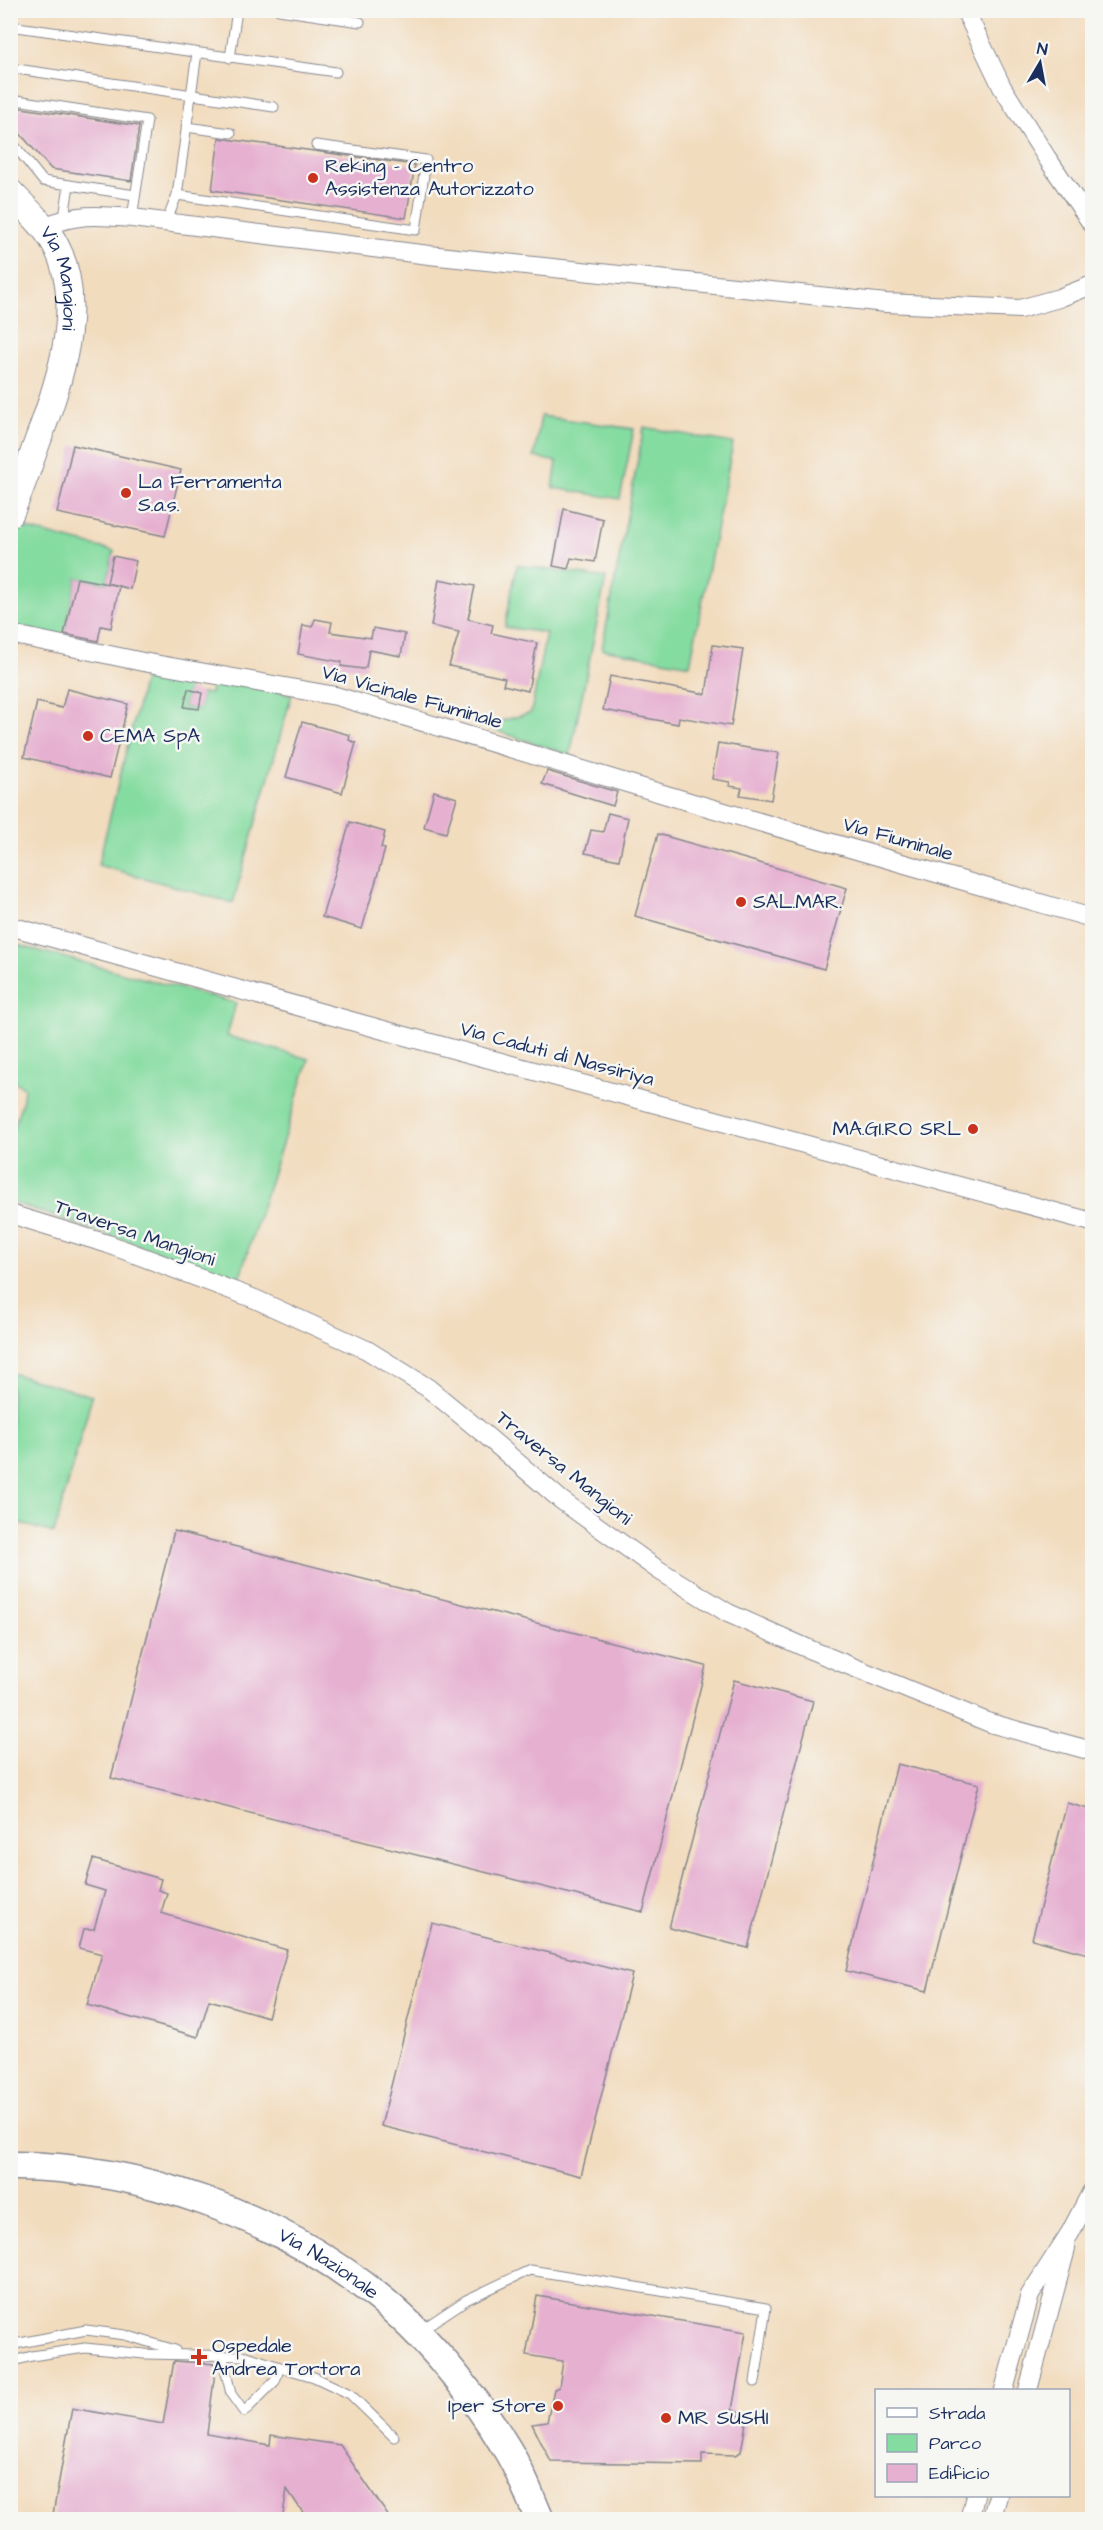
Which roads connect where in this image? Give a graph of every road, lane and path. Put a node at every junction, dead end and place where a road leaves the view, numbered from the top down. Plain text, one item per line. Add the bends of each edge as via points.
1 (237, 10) edge
2 (279, 10) edge
3 (965, 10) edge
4 (360, 22) dead end
5 (10, 26) edge
6 (197, 53) junction
7 (230, 58) junction
8 (10, 68) edge
9 (336, 72) dead end
10 (191, 95) junction
11 (10, 99) edge
12 (274, 107) dead end
13 (186, 127) junction
14 (231, 133) dead end
15 (10, 140) edge
16 (316, 145) dead end
17 (69, 185) junction
18 (10, 192) edge
19 (135, 195) junction
20 (177, 195) junction
21 (67, 217) junction
22 (132, 218) junction
23 (166, 223) junction
24 (1092, 224) edge
25 (43, 227) junction
26 (1092, 285) edge
27 (15, 510) edge
28 (10, 634) edge
29 (690, 802) joint
30 (1092, 918) edge
31 (10, 926) edge
32 (10, 1215) edge
33 (1092, 1222) edge
34 (1092, 1751) edge
35 (10, 2166) edge
36 (1092, 2192) edge
37 (1070, 2233) junction
38 (416, 2332) junction
39 (10, 2345) edge
40 (185, 2353) junction
41 (222, 2355) junction
42 (10, 2362) edge
43 (280, 2367) junction
44 (755, 2382) dead end
45 (1005, 2389) edge
46 (1029, 2389) edge
47 (394, 2437) dead end
48 (975, 2497) edge
49 (998, 2497) edge
50 (540, 2520) edge
51 (969, 2520) edge
52 (991, 2520) edge

1 - 7 lane
2 - 4 lane
3 - 24 street via 1002,87
5 - 6 lane
6 - 7 lane
6 - 10 lane
7 - 9 lane
8 - 10 lane
10 - 12 lane
10 - 13 lane
11 - 19 lane via 147,120
13 - 14 lane
13 - 20 lane
15 - 17 lane via 43,181
16 - 20 lane via 426,160 416,230
17 - 19 lane
17 - 21 lane
18 - 25 street, Via Mangioni
19 - 22 lane
20 - 23 lane
21 - 22 street
21 - 25 street
22 - 23 street
23 - 26 street via 886,303 1020,309
25 - 27 street, Via Mangioni via 64,268 69,323 60,378
28 - 29 street, Via Vicinale Fiuminale via 336,696
29 - 30 street, Via Fiuminale
31 - 33 street, Via Caduti di Nassiriya
32 - 34 street, Traversa Mangioni via 108,1244 255,1299 367,1350 428,1388 561,1500 657,1569 728,1613 990,1723
35 - 38 main road, Via Nazionale via 72,2169 138,2180 243,2215 319,2257 376,2295
36 - 37 street
37 - 45 street via 1030,2295
37 - 46 street
38 - 44 lane via 466,2300 530,2270 766,2308
38 - 50 main road, Via Nazionale via 507,2447
39 - 40 lane via 86,2330 124,2335
40 - 41 lane
40 - 42 lane via 144,2354 84,2348
41 - 43 lane via 247,2356
41 - 43 lane via 231,2394 244,2412 275,2381
43 - 47 lane via 350,2394
48 - 51 street
49 - 52 street

